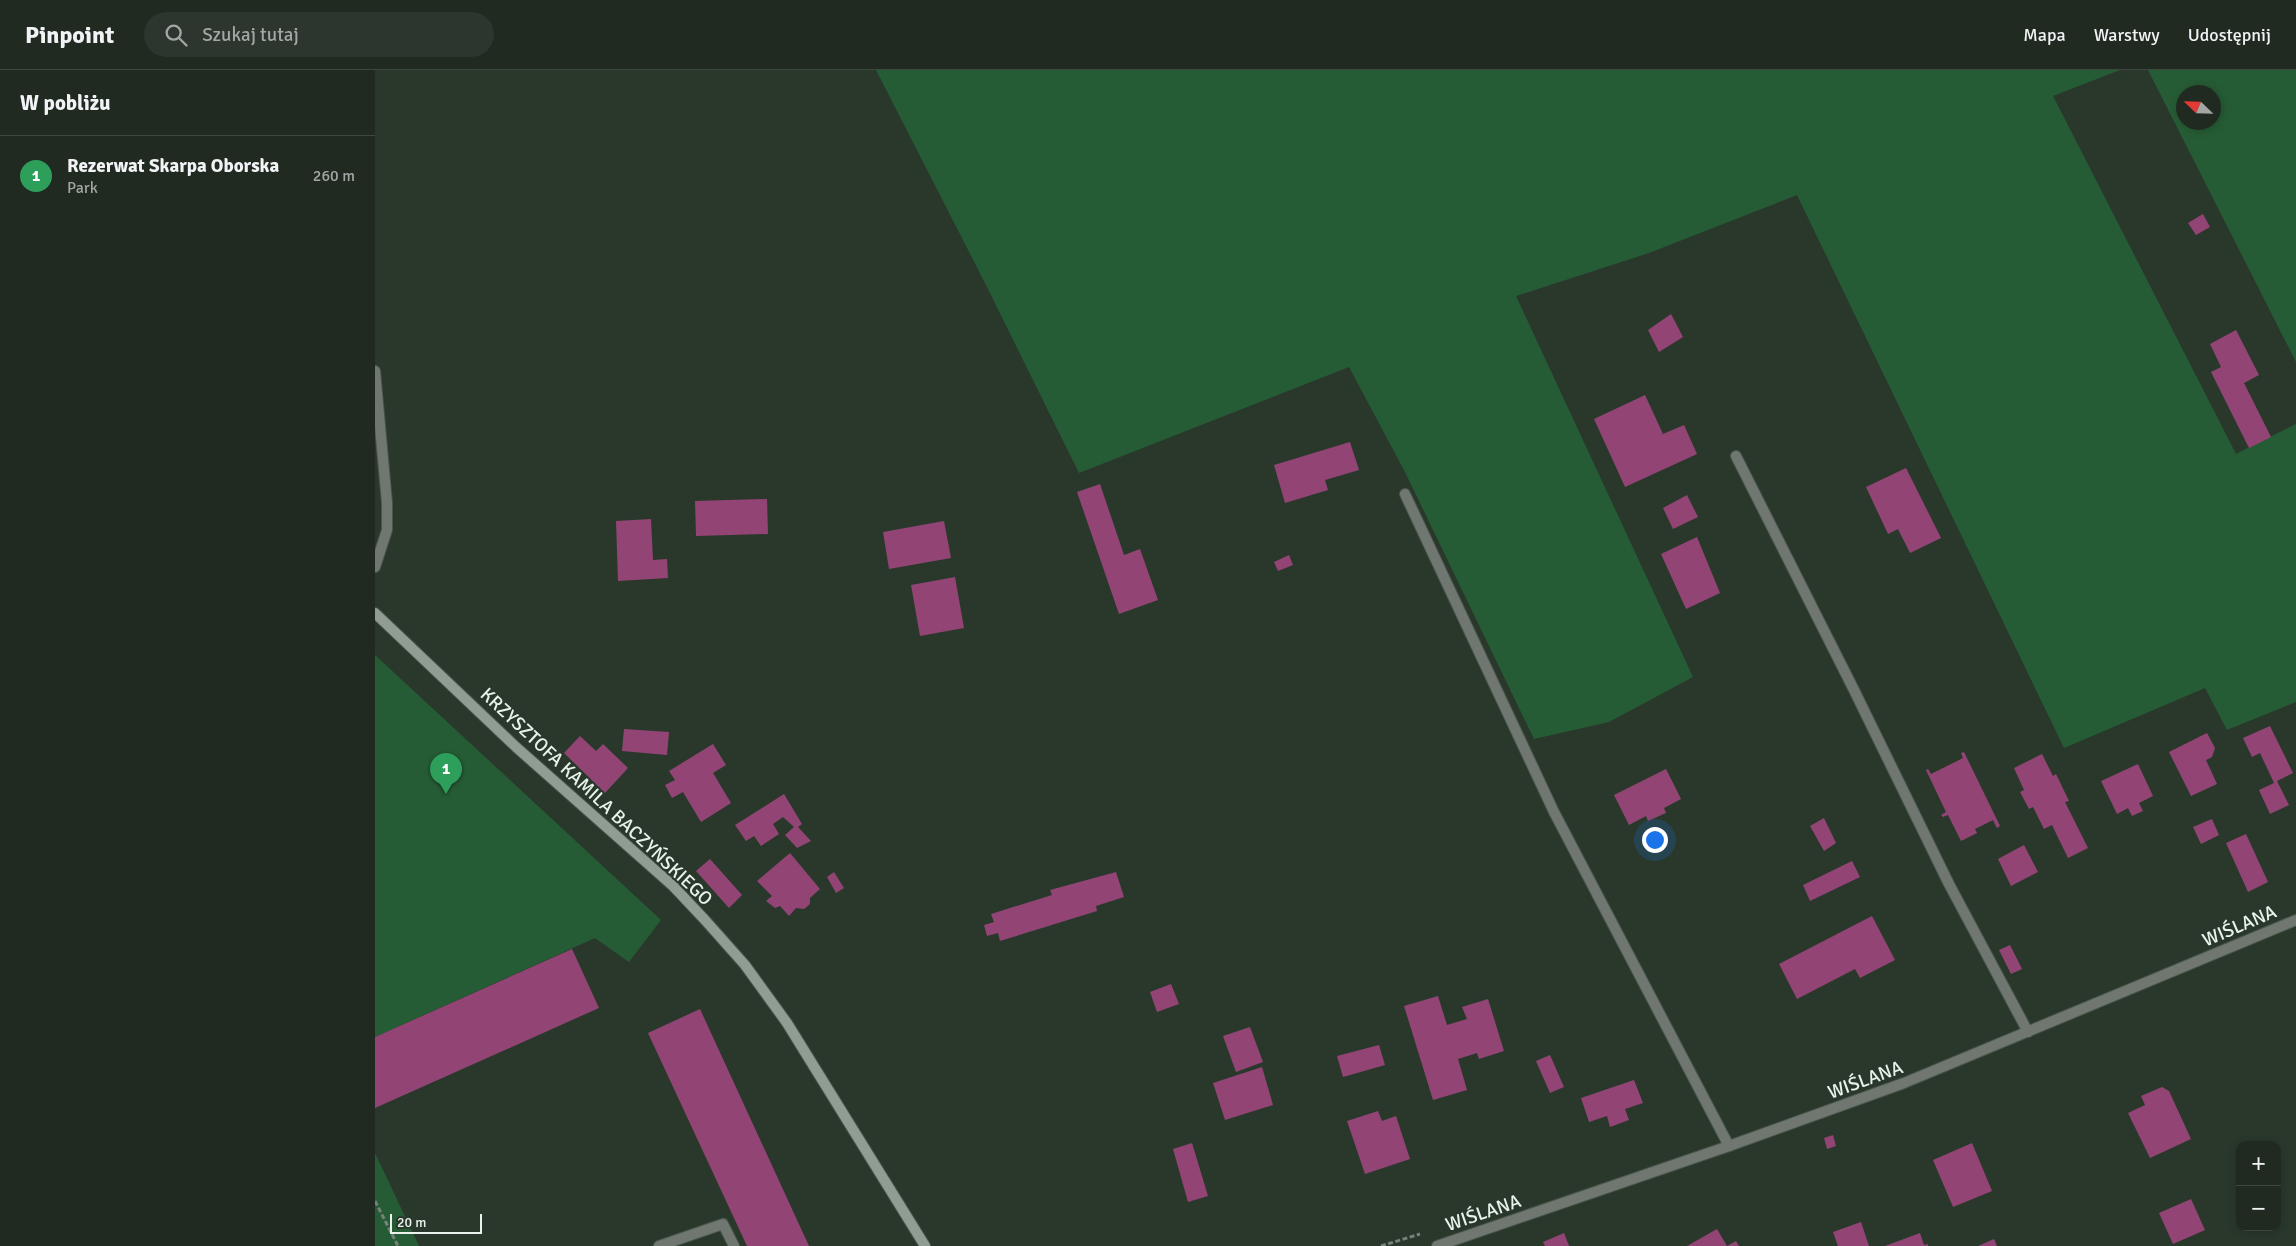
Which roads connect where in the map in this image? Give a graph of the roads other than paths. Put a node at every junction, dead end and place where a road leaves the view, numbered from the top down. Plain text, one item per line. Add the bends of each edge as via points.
1 (375, 371) edge
2 (1736, 456) dead end
3 (1405, 494) dead end
4 (375, 567) edge
5 (375, 613) edge
6 (2296, 920) edge
7 (2028, 1032) junction
8 (1729, 1146) junction
9 (659, 1246) edge
10 (734, 1246) edge
11 (925, 1246) edge
12 (1437, 1246) edge

1 - 4 street via 387,530
2 - 7 street via 1949,884
3 - 8 street via 1554,812
5 - 11 street, KRZYSZTOFA KAMILA BACZYŃSKIEGO via 516,747 659,873 745,966 787,1023
6 - 7 street, WIŚLANA
7 - 8 street, WIŚLANA via 1905,1083
8 - 12 street, WIŚLANA
9 - 10 street via 723,1224

